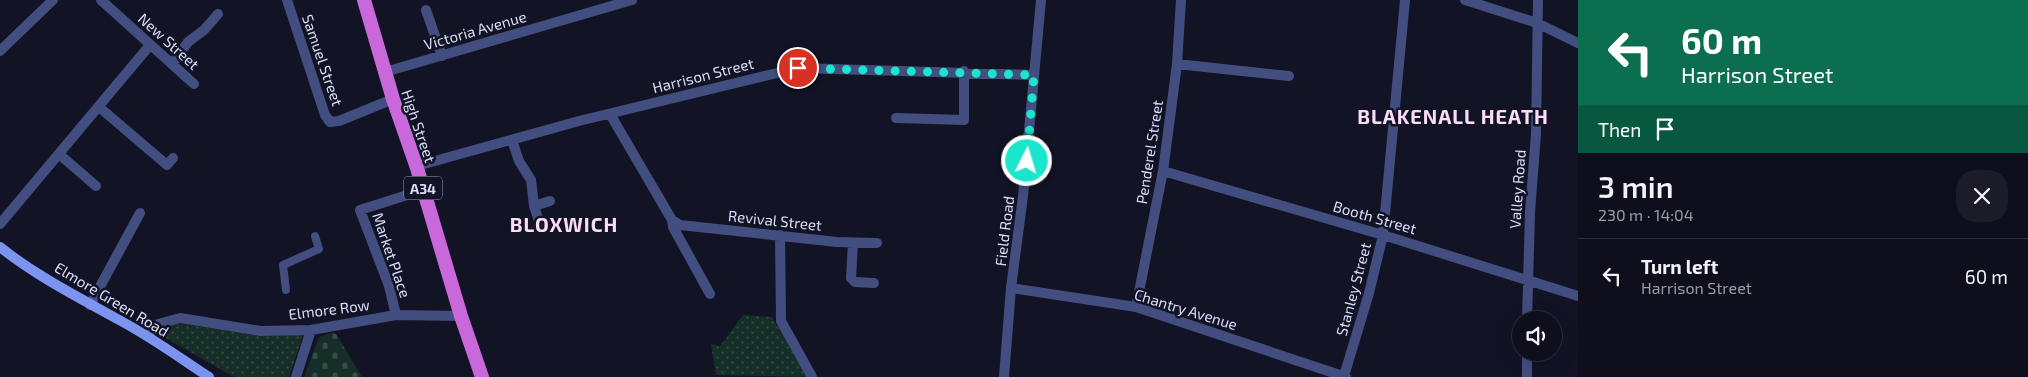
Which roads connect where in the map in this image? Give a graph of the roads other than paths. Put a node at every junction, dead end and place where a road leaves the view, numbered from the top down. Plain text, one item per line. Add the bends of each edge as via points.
1 (53, 0) edge
2 (101, 0) edge
3 (287, 0) edge
4 (364, 0) edge
5 (632, 0) edge
6 (1041, 0) edge
7 (1182, 0) edge
8 (1405, 0) edge
9 (1465, 0) edge
10 (1538, 0) edge
11 (426, 10) dead end
12 (218, 14) dead end
13 (1537, 23) junction
14 (1578, 43) edge
15 (150, 45) junction
16 (0, 51) edge
17 (442, 56) junction
18 (172, 64) junction
19 (1177, 64) junction
20 (964, 71) junction
21 (385, 72) junction
22 (1034, 75) junction
23 (1289, 76) dead end
24 (194, 84) dead end
25 (393, 99) junction
26 (100, 107) junction
27 (610, 114) junction
28 (896, 118) dead end
29 (512, 140) junction
30 (59, 154) junction
31 (173, 158) dead end
32 (420, 166) junction
33 (1163, 171) junction
34 (96, 186) dead end
35 (424, 190) junction
36 (550, 201) dead end
37 (534, 206) junction
38 (135, 217) dead end
39 (672, 220) junction
40 (0, 224) edge
41 (541, 227) dead end
42 (780, 235) junction
43 (1383, 235) junction
44 (315, 236) dead end
45 (853, 243) junction
46 (877, 243) dead end
47 (0, 246) edge
48 (1527, 278) junction
49 (874, 283) dead end
50 (1012, 288) junction
51 (286, 290) dead end
52 (710, 294) dead end
53 (1578, 296) edge
54 (90, 305) junction
55 (1136, 307) junction
56 (1527, 311) edge
57 (396, 315) junction
58 (461, 316) junction
59 (311, 330) junction
60 (147, 336) junction
61 (1527, 361) edge
62 (209, 377) edge
63 (296, 377) edge
64 (482, 377) edge
65 (812, 377) edge
66 (1004, 377) edge
67 (1345, 377) edge
68 (1528, 377) edge

1 - 16 street
2 - 15 street, New Street
3 - 25 street, Samuel Street via 330,122
4 - 21 highway, High Street / A34
5 - 17 street, Victoria Avenue
6 - 22 street, Field Road
7 - 19 street, Penderel Street
8 - 43 street, Stanley Street
9 - 13 street
10 - 13 street, Valley Road
11 - 17 street
12 - 18 street via 188,42
13 - 14 street
13 - 48 street, Valley Road via 1536,134
15 - 18 street, New Street
15 - 26 street
17 - 21 street, Victoria Avenue
18 - 24 street, New Street
19 - 23 street
19 - 33 street, Penderel Street
20 - 22 street, Harrison Street
20 - 27 street, Harrison Street via 798,68
20 - 28 street via 964,120
21 - 25 highway, High Street / A34
22 - 50 street, Field Road
25 - 32 highway, High Street / A34
26 - 30 street
26 - 31 street via 168,165
27 - 29 street, Harrison Street
27 - 39 street
29 - 32 street, Harrison Street
29 - 37 street via 519,161 531,180
30 - 34 street
30 - 40 street
32 - 35 highway, High Street / A34
33 - 43 street, Booth Street
33 - 55 street, Penderel Street
35 - 57 street, Market Place via 360,210 359,220 389,286
35 - 58 highway, High Street / A34
36 - 37 street
37 - 41 street
38 - 54 street
39 - 42 street, Revival Street via 680,225
39 - 52 street via 672,227
42 - 45 street, Revival Street
42 - 65 street via 781,321
43 - 48 street, Booth Street
43 - 67 street, Stanley Street
44 - 51 street via 319,250 283,265
45 - 46 street, Revival Street
45 - 49 street via 851,278 856,282
47 - 54 main road, Elmore Green Road
48 - 53 street, Booth Street
48 - 56 street, Valley Road
50 - 55 street, Chantry Avenue
50 - 66 street, Field Road
54 - 60 main road, Elmore Green Road
55 - 67 street, Chantry Avenue
57 - 58 street, Elmore Row
57 - 59 street, Elmore Row
58 - 64 highway, High Street / A34
59 - 60 street, Elmore Row via 261,331 180,318 158,324
59 - 63 street
60 - 62 main road, Elmore Green Road
61 - 68 street

